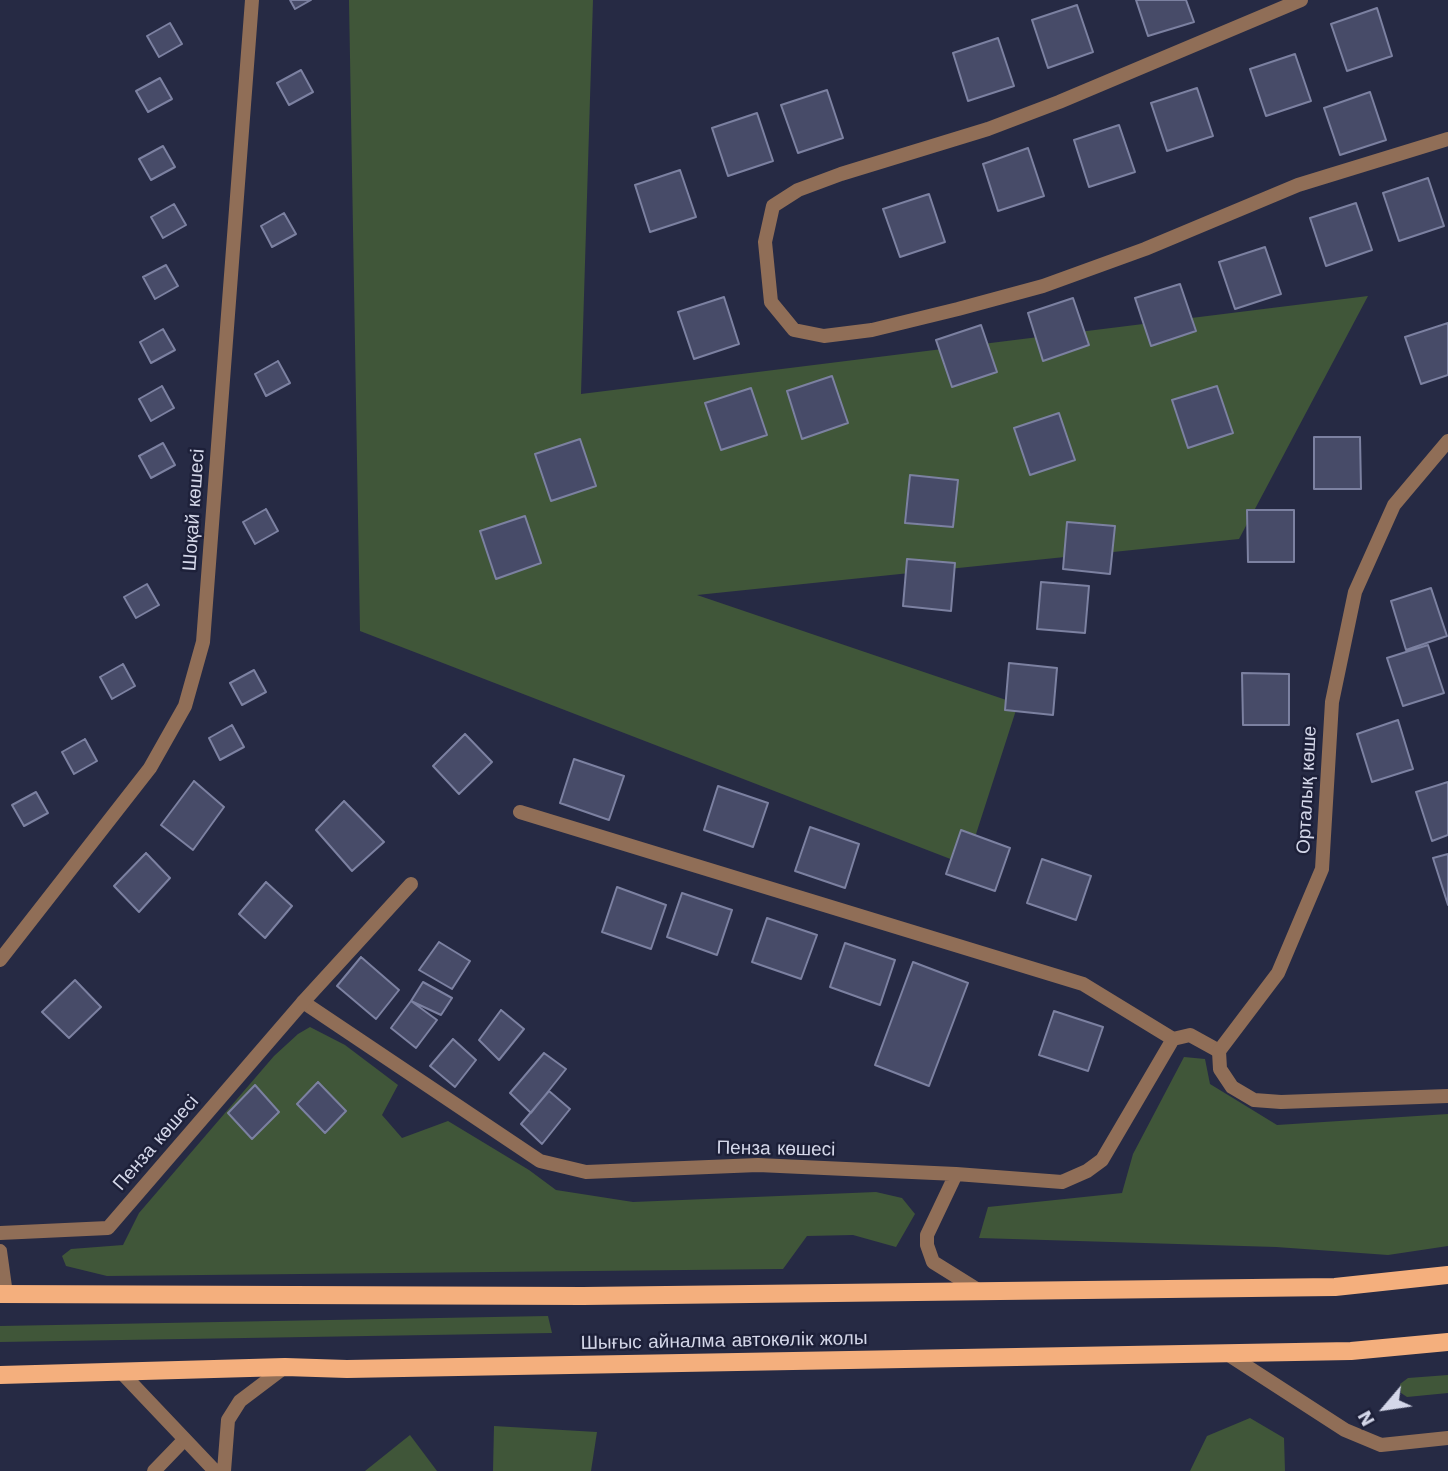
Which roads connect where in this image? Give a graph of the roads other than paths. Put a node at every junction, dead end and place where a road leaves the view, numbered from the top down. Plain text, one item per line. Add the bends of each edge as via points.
1 (252, 0) edge
2 (1301, 0) edge
3 (1448, 139) edge
4 (1448, 441) edge
5 (520, 812) dead end
6 (411, 884) dead end
7 (0, 960) edge
8 (303, 1002) junction
9 (1173, 1039) junction
10 (1219, 1051) junction
11 (1448, 1096) edge
12 (956, 1174) junction
13 (0, 1233) edge
14 (0, 1251) edge
15 (1448, 1275) edge
16 (978, 1290) junction
17 (3, 1294) edge
18 (1448, 1342) edge
19 (1226, 1353) junction
20 (285, 1367) junction
21 (121, 1372) junction
22 (0, 1375) edge
23 (1448, 1438) edge
24 (184, 1440) junction
25 (154, 1471) edge
26 (215, 1471) edge
27 (224, 1471) edge

1 - 7 street, Шоқай көшесі via 203,642 186,706 150,768
2 - 3 street via 988,129 798,190 773,206 765,242 771,303 793,330 824,336 872,330 1043,286 1298,185
4 - 10 street, Орталық көше via 1394,505 1355,592 1332,702 1322,869 1278,973
5 - 9 street via 1083,984
6 - 8 street, Пенза көшесі
8 - 12 street, Пенза көшесі via 540,1161 586,1172 758,1165
8 - 13 street, Пенза көшесі via 108,1228
9 - 10 street via 1190,1035
9 - 12 street, Пенза көшесі via 1102,1160 1087,1171 1062,1182
10 - 11 street via 1220,1069 1232,1087 1254,1100
12 - 16 street via 927,1235 927,1245 933,1262
14 - 17 street
15 - 16 main road via 1335,1287
16 - 17 main road via 583,1296
18 - 19 main road, Шығыс айналма автокөлік жолы via 1351,1351
19 - 20 main road, Шығыс айналма автокөлік жолы
19 - 23 street via 1345,1430 1381,1445
20 - 21 main road, Шығыс айналма автокөлік жолы
20 - 27 street via 240,1401 228,1420
21 - 22 main road, Шығыс айналма автокөлік жолы
21 - 24 street
24 - 25 street
24 - 26 street

